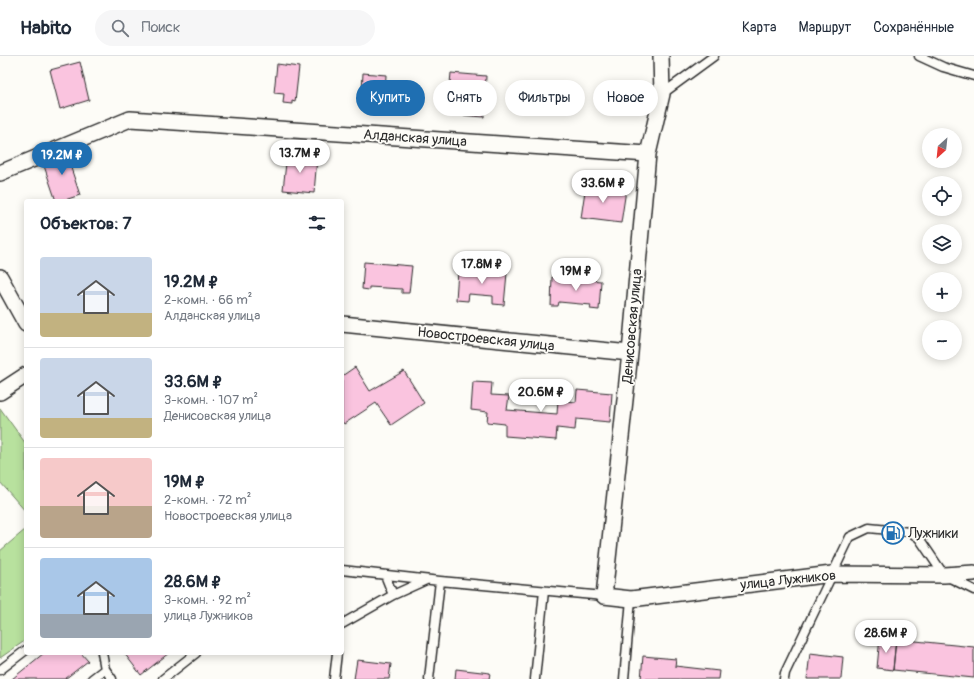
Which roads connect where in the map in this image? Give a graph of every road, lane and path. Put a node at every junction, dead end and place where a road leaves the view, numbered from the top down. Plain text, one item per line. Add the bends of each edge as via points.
1 (661, 56) edge
2 (714, 56) edge
3 (919, 56) edge
4 (974, 76) edge
5 (662, 94) junction
6 (648, 154) junction
7 (0, 173) edge
8 (0, 277) edge
9 (24, 320) edge
10 (344, 324) edge
11 (630, 353) junction
12 (24, 376) edge
13 (0, 392) edge
14 (344, 570) edge
15 (974, 573) edge
16 (832, 574) junction
17 (385, 575) junction
18 (944, 575) junction
19 (426, 580) junction
20 (440, 581) junction
21 (974, 590) edge
22 (544, 591) junction
23 (393, 596) junction
24 (604, 596) junction
25 (631, 599) junction
26 (344, 623) edge
27 (24, 652) edge
28 (102, 655) edge
29 (193, 655) edge
30 (337, 655) edge
31 (105, 669) junction
32 (0, 670) edge
33 (92, 679) edge
34 (112, 679) edge
35 (163, 679) edge
36 (334, 679) edge
37 (429, 679) edge
38 (535, 679) edge
39 (624, 679) edge
40 (784, 679) edge

1 - 5 street, Денисовская улица
2 - 5 lane
3 - 4 lane via 943,67
5 - 6 street, Денисовская улица
6 - 7 street, Алданская улица via 130,119
6 - 11 street, Денисовская улица
8 - 9 street
10 - 11 street, Новостроевская улица
11 - 24 street, Денисовская улица
12 - 13 street
14 - 17 lane
15 - 18 street, улица Лужников
16 - 18 street, улица Лужников
16 - 18 lane via 850,538 869,528 910,532 919,538
16 - 25 street, улица Лужников
16 - 40 lane
17 - 19 lane
17 - 23 lane
18 - 21 lane
19 - 20 lane
19 - 23 lane
20 - 22 lane
20 - 37 lane
22 - 24 lane
22 - 38 lane
23 - 26 lane
24 - 25 street, улица Лужников
25 - 39 lane
27 - 32 lane
28 - 31 lane
29 - 35 lane
30 - 36 lane
31 - 33 lane
31 - 34 lane

